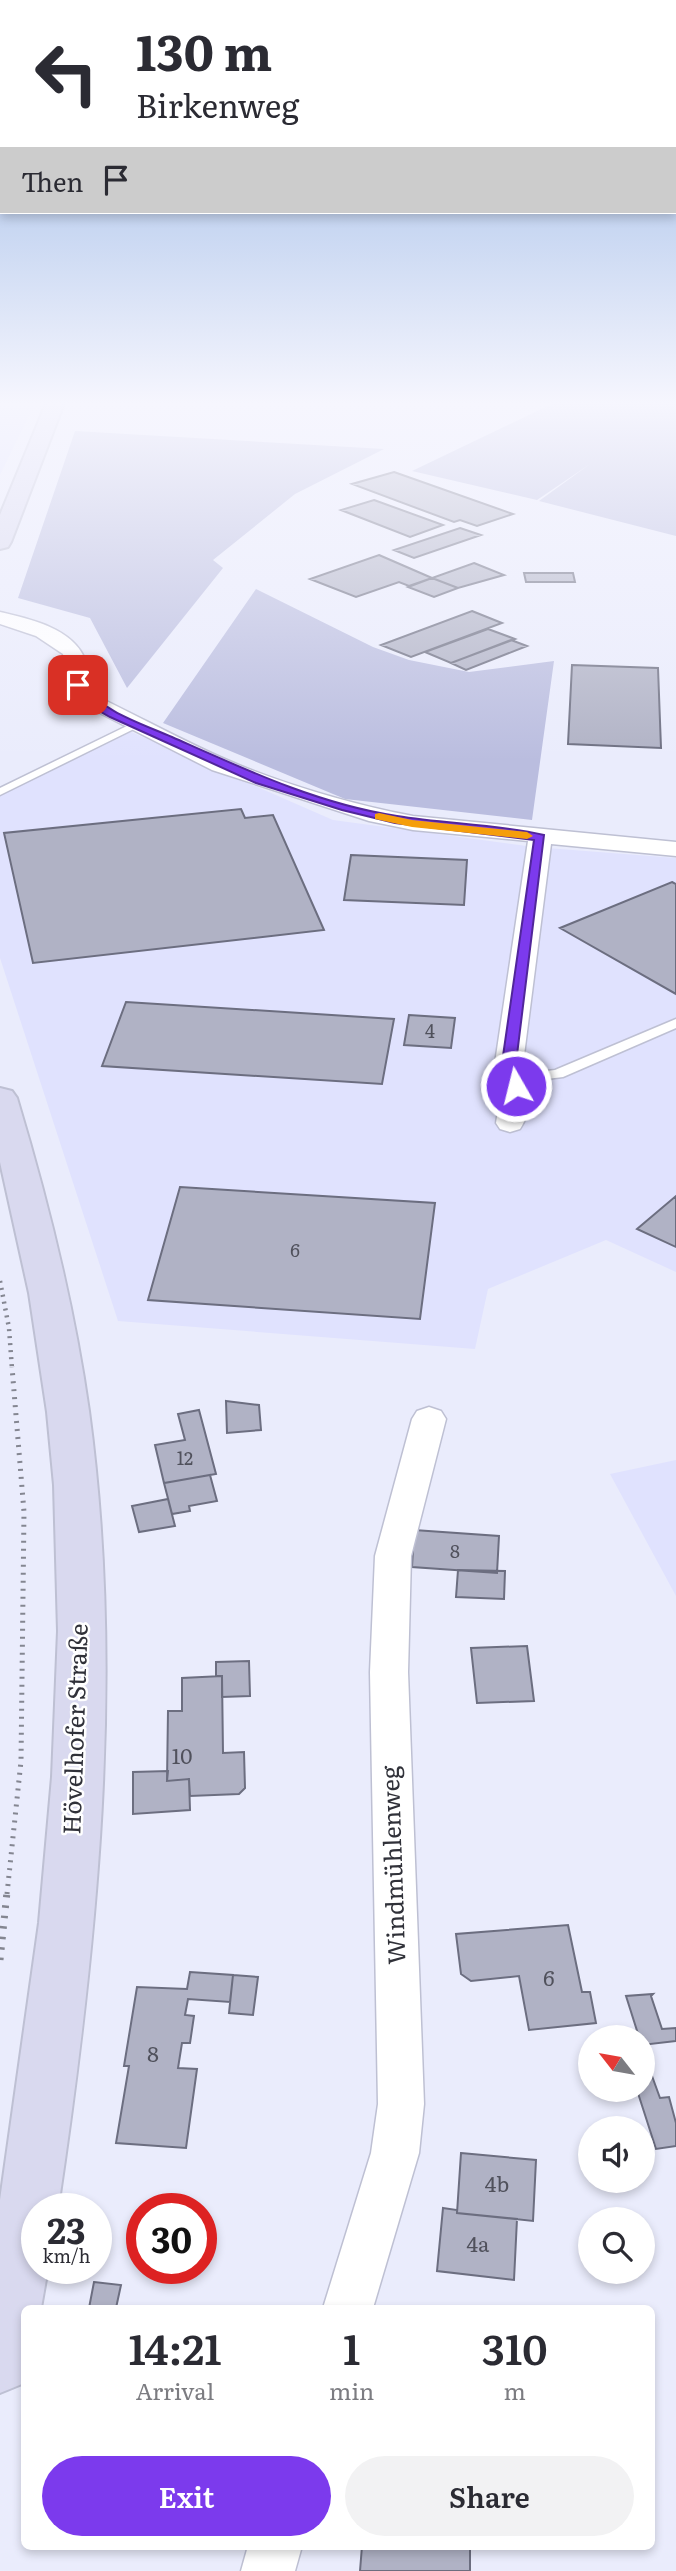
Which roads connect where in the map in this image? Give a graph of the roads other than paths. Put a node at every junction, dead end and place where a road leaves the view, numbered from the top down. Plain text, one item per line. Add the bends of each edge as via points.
1 (8, 521) edge
2 (0, 542) edge
3 (0, 618) edge
4 (137, 725) junction
5 (0, 792) edge
6 (540, 837) junction
7 (676, 849) edge
8 (676, 1023) edge
9 (515, 1082) junction
10 (0, 1098) edge
11 (510, 1123) dead end
12 (429, 1419) dead end
13 (349, 2305) edge
14 (0, 2362) edge
15 (274, 2550) edge
16 (268, 2571) edge

1 - 2 main road
3 - 4 street via 58,640 76,659 82,694
4 - 5 lane
4 - 6 street via 220,765 346,808 412,823
6 - 7 street
6 - 9 street via 509,1063
8 - 9 lane via 558,1074
9 - 11 street
10 - 14 main road, Hövelhofer Straße via 52,1313 68,1413 80,1625 78,1758 68,1910 45,2097
12 - 13 street, Windmühlenweg via 393,1556 389,1672 401,2104 395,2152
15 - 16 street

